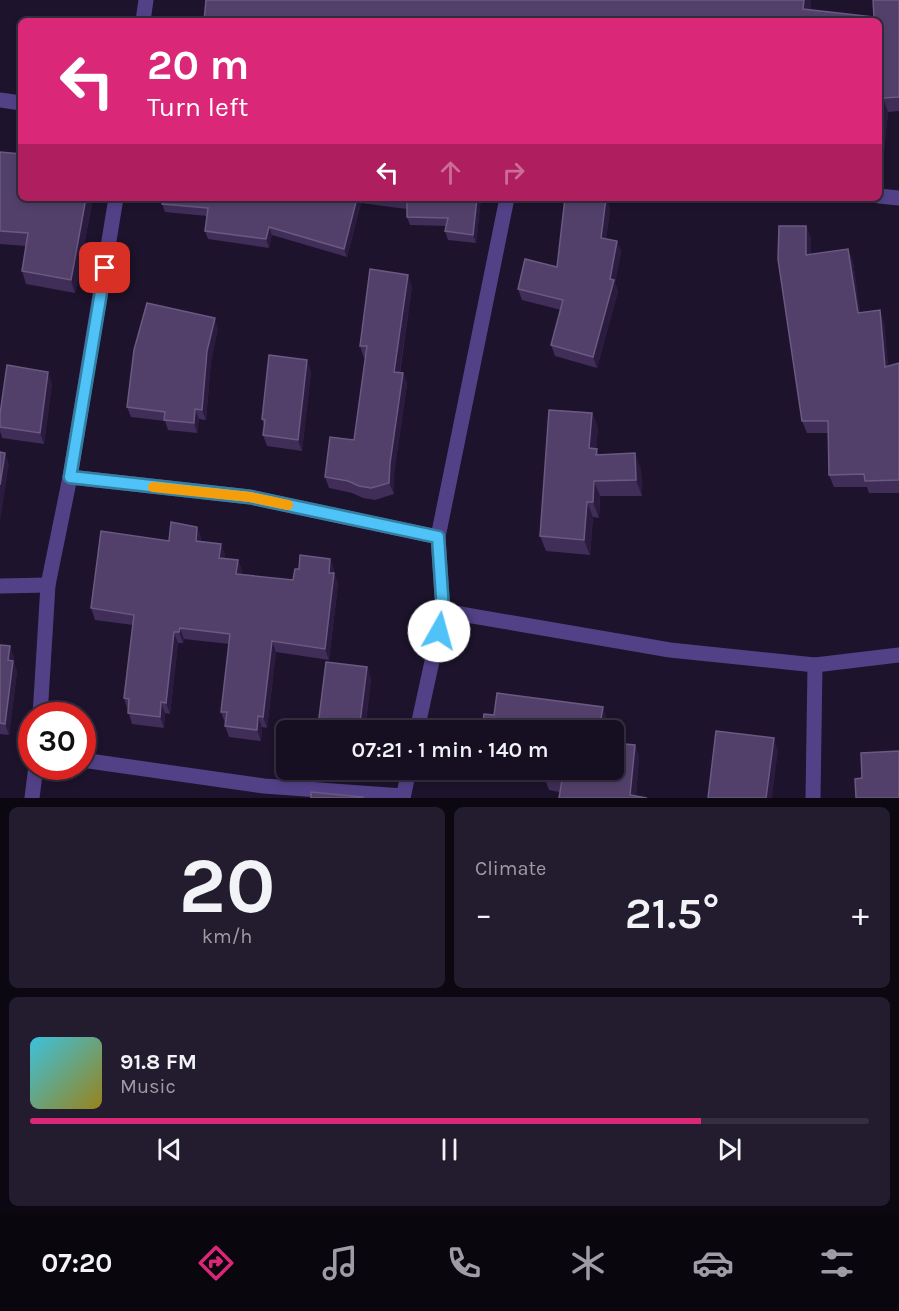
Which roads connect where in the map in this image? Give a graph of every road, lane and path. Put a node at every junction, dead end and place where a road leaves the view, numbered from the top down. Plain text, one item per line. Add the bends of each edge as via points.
1 (146, 0) edge
2 (143, 18) edge
3 (0, 100) edge
4 (18, 103) edge
5 (882, 196) edge
6 (899, 198) edge
7 (116, 201) edge
8 (506, 201) edge
9 (70, 477) junction
10 (438, 537) junction
11 (48, 585) junction
12 (0, 586) edge
13 (443, 611) junction
14 (899, 655) edge
15 (814, 665) junction
16 (41, 702) edge
17 (419, 720) edge
18 (96, 762) edge
19 (34, 780) edge
20 (407, 780) edge
21 (403, 797) edge
22 (32, 798) edge
23 (813, 798) edge

1 - 2 street
3 - 4 street
5 - 6 street
7 - 9 street
8 - 10 street
9 - 10 street via 250,497
9 - 11 street
10 - 13 street
11 - 12 street
11 - 16 street
13 - 15 street via 670,650
13 - 17 street
14 - 15 street
15 - 23 street
18 - 21 street via 264,786
19 - 22 street
20 - 21 street

